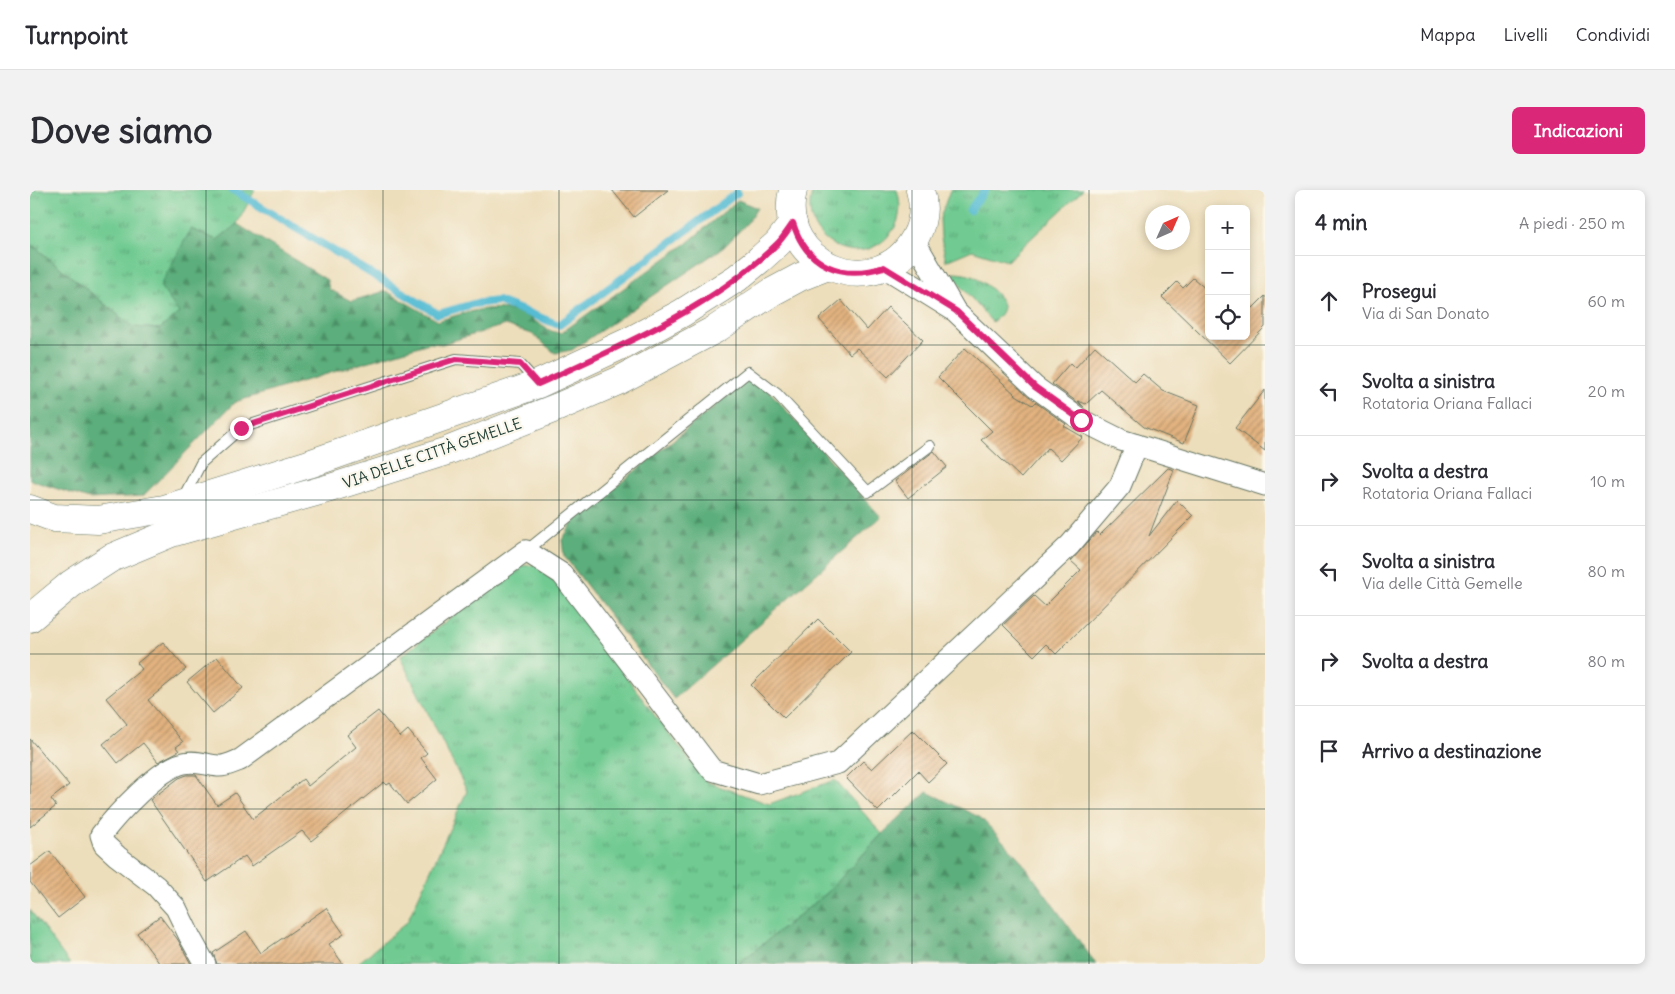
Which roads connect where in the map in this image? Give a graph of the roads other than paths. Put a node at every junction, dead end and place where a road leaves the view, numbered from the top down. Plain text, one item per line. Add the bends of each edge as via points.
1 (793, 190) edge
2 (920, 190) edge
3 (793, 223) junction
4 (914, 240) junction
5 (828, 266) junction
6 (884, 267) junction
7 (956, 311) junction
8 (538, 384) junction
9 (1136, 444) junction
10 (930, 446) dead end
11 (1265, 485) edge
12 (180, 504) junction
13 (30, 509) edge
14 (526, 551) junction
15 (30, 618) edge
16 (205, 964) edge

1 - 3 main road via 790,200
2 - 4 main road via 923,214
3 - 5 main road via 796,235 806,250
3 - 8 main road, VIA DELLE CITTÀ GEMELLE via 759,260 682,313
4 - 6 main road via 899,258
4 - 7 street
5 - 6 main road via 851,273
5 - 15 main road, VIA DELLE CITTÀ GEMELLE via 772,292 716,329 626,377 558,407 447,451 171,533 111,558 71,584
6 - 7 street
7 - 9 street via 1035,387 1081,420
8 - 12 main road, VIA DELLE CITTÀ GEMELLE via 309,464
8 - 12 lane via 520,364 456,359 241,428 201,463
9 - 11 street
9 - 14 street via 1120,486 1070,545 838,763 759,784 712,770 562,574
10 - 14 lane via 868,492 777,394 748,372
12 - 13 main road, VIA DELLE CITTÀ GEMELLE via 98,520 54,518
14 - 16 street via 240,760 219,766 184,762 169,768 153,780 100,835 104,844 156,886 176,908

